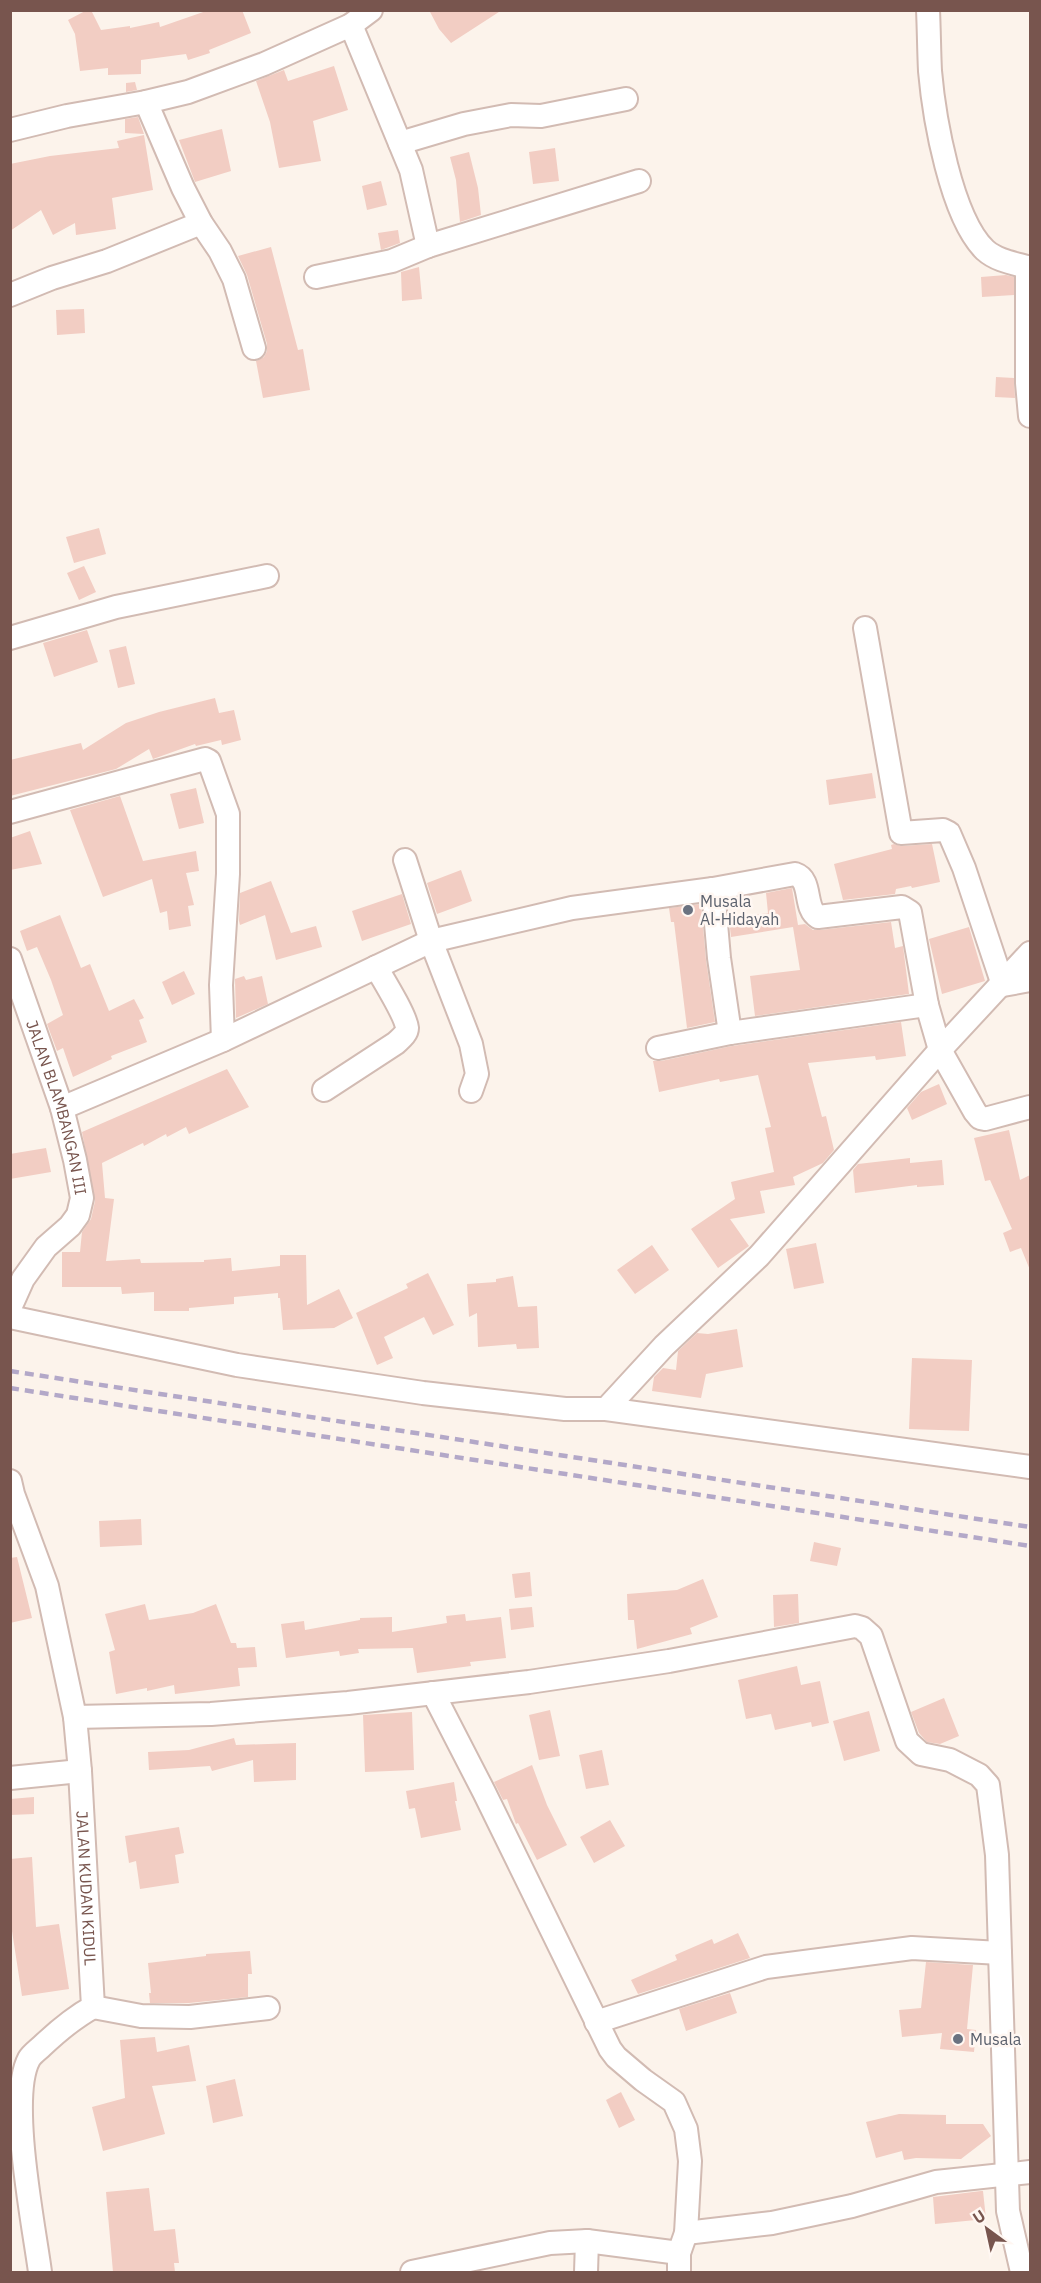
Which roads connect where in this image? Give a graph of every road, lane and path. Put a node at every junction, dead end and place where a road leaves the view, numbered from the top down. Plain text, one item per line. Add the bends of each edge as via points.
1 (371, 10) edge
2 (927, 10) edge
3 (351, 25) junction
4 (626, 99) dead end
5 (146, 102) junction
6 (10, 130) edge
7 (400, 143) junction
8 (639, 181) dead end
9 (201, 223) junction
10 (428, 246) junction
11 (1029, 268) edge
12 (316, 277) dead end
13 (10, 295) edge
14 (254, 348) dead end
15 (1030, 416) edge
16 (267, 576) dead end
17 (865, 628) dead end
18 (10, 638) edge
19 (10, 812) edge
20 (405, 860) dead end
21 (713, 889) junction
22 (430, 941) junction
23 (1030, 953) edge
24 (10, 959) edge
25 (376, 967) junction
26 (1030, 980) edge
27 (1003, 985) junction
28 (927, 1005) junction
29 (730, 1033) junction
30 (223, 1040) junction
31 (658, 1047) dead end
32 (940, 1050) junction
33 (324, 1090) dead end
34 (471, 1091) dead end
35 (1030, 1107) edge
36 (62, 1108) junction
37 (10, 1308) edge
38 (10, 1317) edge
39 (606, 1409) junction
40 (1030, 1467) edge
41 (11, 1482) edge
42 (433, 1693) junction
43 (75, 1718) junction
44 (80, 1771) junction
45 (10, 1778) edge
46 (1000, 1953) junction
47 (93, 2007) junction
48 (268, 2008) dead end
49 (596, 2022) junction
50 (20, 2056) edge
51 (1030, 2172) edge
52 (1007, 2174) junction
53 (587, 2241) junction
54 (681, 2253) edge
55 (40, 2272) edge
56 (412, 2272) edge
57 (586, 2272) edge
58 (1022, 2272) edge

1 - 3 street
2 - 11 street via 937,120 962,213 970,230 995,258
3 - 5 street via 264,64 188,92
3 - 7 street
4 - 7 street via 541,116 511,116 464,124
5 - 6 street
5 - 9 street
7 - 10 street via 411,170
8 - 10 street
9 - 13 street
9 - 14 street via 234,279
10 - 12 street via 392,261
11 - 15 street
16 - 18 street via 116,607
17 - 27 street via 901,833 949,833
19 - 30 street via 205,759 210,761 228,814 221,985
20 - 22 street
21 - 22 street via 572,908
21 - 28 street via 795,874 803,880 812,912 818,917 906,909 910,912
21 - 29 street
22 - 25 street
22 - 34 street via 471,1044 477,1074
23 - 27 street
24 - 36 street, JALAN BLAMBANGAN III
25 - 30 street
25 - 33 street via 402,1015 405,1034
26 - 27 street
27 - 32 street
28 - 29 street
28 - 32 street
29 - 31 street
30 - 36 street
32 - 35 street via 980,1118
32 - 39 street via 759,1256 664,1346
36 - 37 street, JALAN BLAMBANGAN III via 82,1198 78,1215 46,1247 23,1279
38 - 39 street via 237,1365 423,1393 565,1409
39 - 40 street
41 - 43 street, JALAN KUDAN KIDUL via 47,1586
42 - 43 street via 211,1714
42 - 46 street via 658,1663 855,1626 862,1628 871,1636 907,1741 921,1754 950,1760 988,1785 998,1855
42 - 49 street
43 - 44 street, JALAN KUDAN KIDUL
44 - 45 street
44 - 47 street, JALAN KUDAN KIDUL
46 - 49 street via 912,1948 766,1967
46 - 52 street
47 - 48 street via 141,2016 190,2017
47 - 50 street
49 - 54 street via 616,2057 674,2102 682,2117 690,2161
50 - 55 street via 24,2077 22,2145
51 - 52 street
52 - 54 street via 936,2182 772,2223
52 - 58 street via 1008,2211
53 - 54 street
53 - 56 street via 550,2243
53 - 57 street

